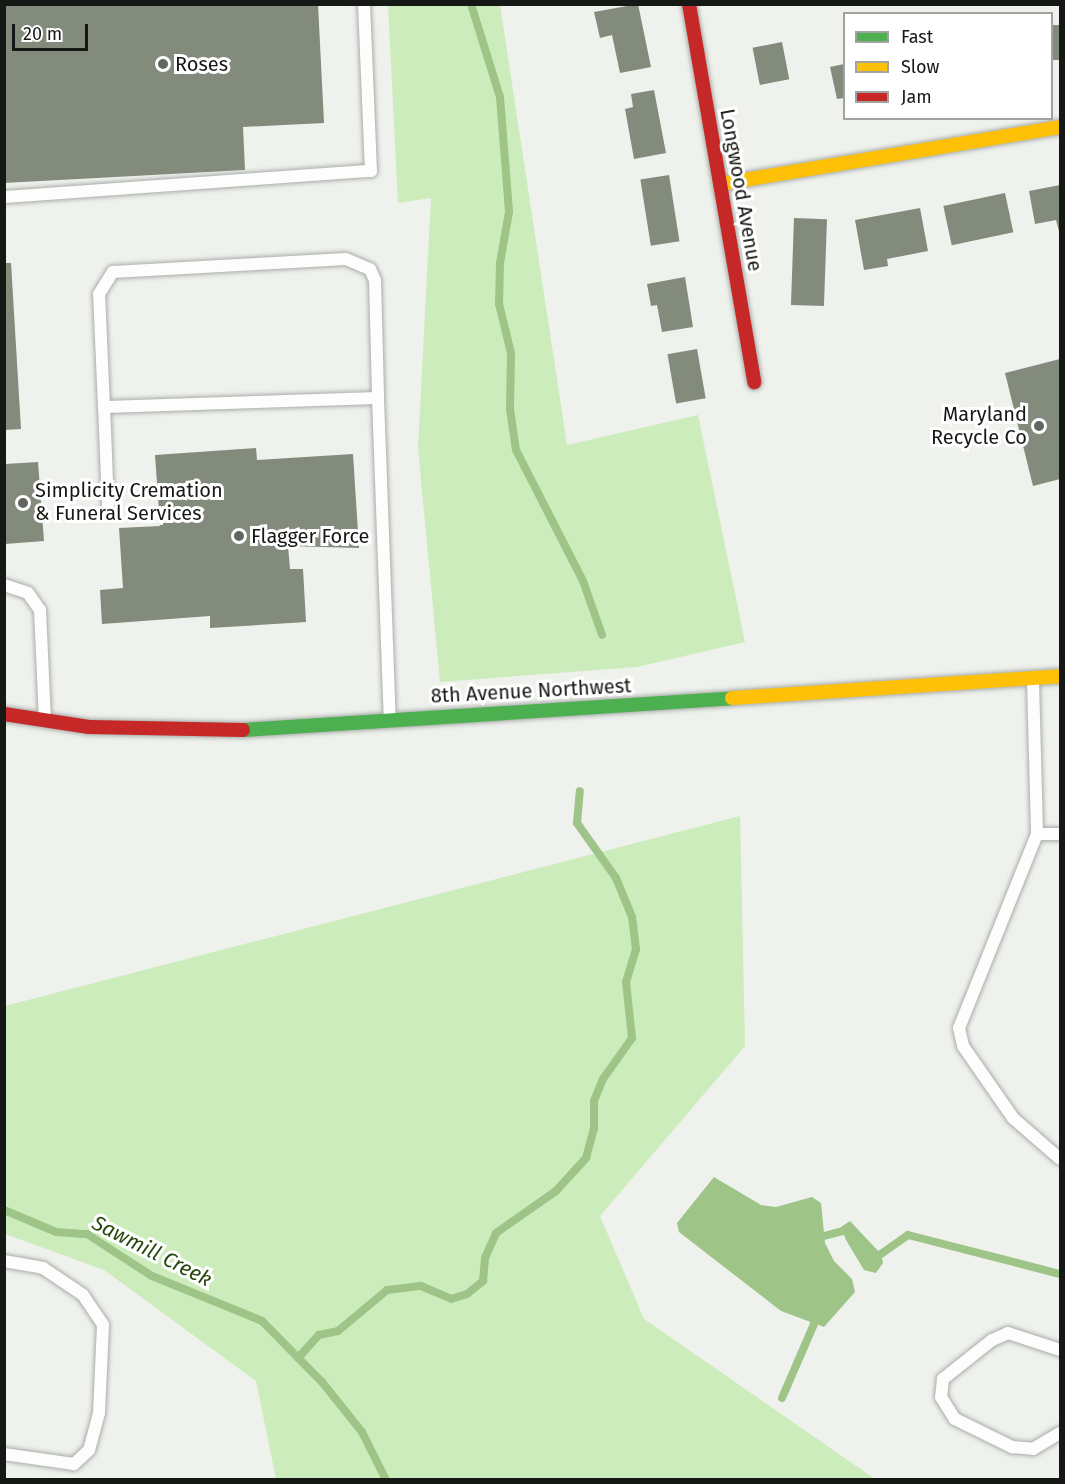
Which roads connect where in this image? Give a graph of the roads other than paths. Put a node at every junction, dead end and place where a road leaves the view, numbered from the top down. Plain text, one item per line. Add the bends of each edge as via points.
1 (364, 4) edge
2 (689, 4) edge
3 (1060, 127) edge
4 (720, 184) junction
5 (4, 197) edge
6 (754, 381) dead end
7 (378, 398) junction
8 (104, 407) junction
9 (108, 505) dead end
10 (4, 585) edge
11 (1033, 676) junction
12 (1060, 676) edge
13 (4, 714) edge
14 (390, 719) junction
15 (45, 720) junction
16 (1036, 834) junction
17 (1060, 834) edge
18 (1060, 1159) edge
19 (4, 1261) edge
20 (1060, 1350) edge
21 (1060, 1433) edge
22 (4, 1454) edge

1 - 5 lane via 370,171
2 - 4 street, Longwood Avenue
3 - 4 street
4 - 6 street, Longwood Avenue
7 - 8 lane
7 - 8 lane via 375,280 370,269 346,259 113,272 99,294
7 - 14 lane
8 - 9 lane
10 - 15 lane via 28,593 40,610
11 - 12 street, 8th Avenue Northwest
11 - 14 street, 8th Avenue Northwest
11 - 16 lane
13 - 15 street, 8th Avenue Northwest
14 - 15 street, 8th Avenue Northwest via 211,732
16 - 17 lane
16 - 18 lane via 959,1028 963,1046 1013,1118
19 - 22 lane via 43,1268 83,1295 103,1325 99,1413 89,1450 74,1464
20 - 21 lane via 1008,1333 992,1340 943,1379 941,1397 955,1419 1012,1447 1033,1449

